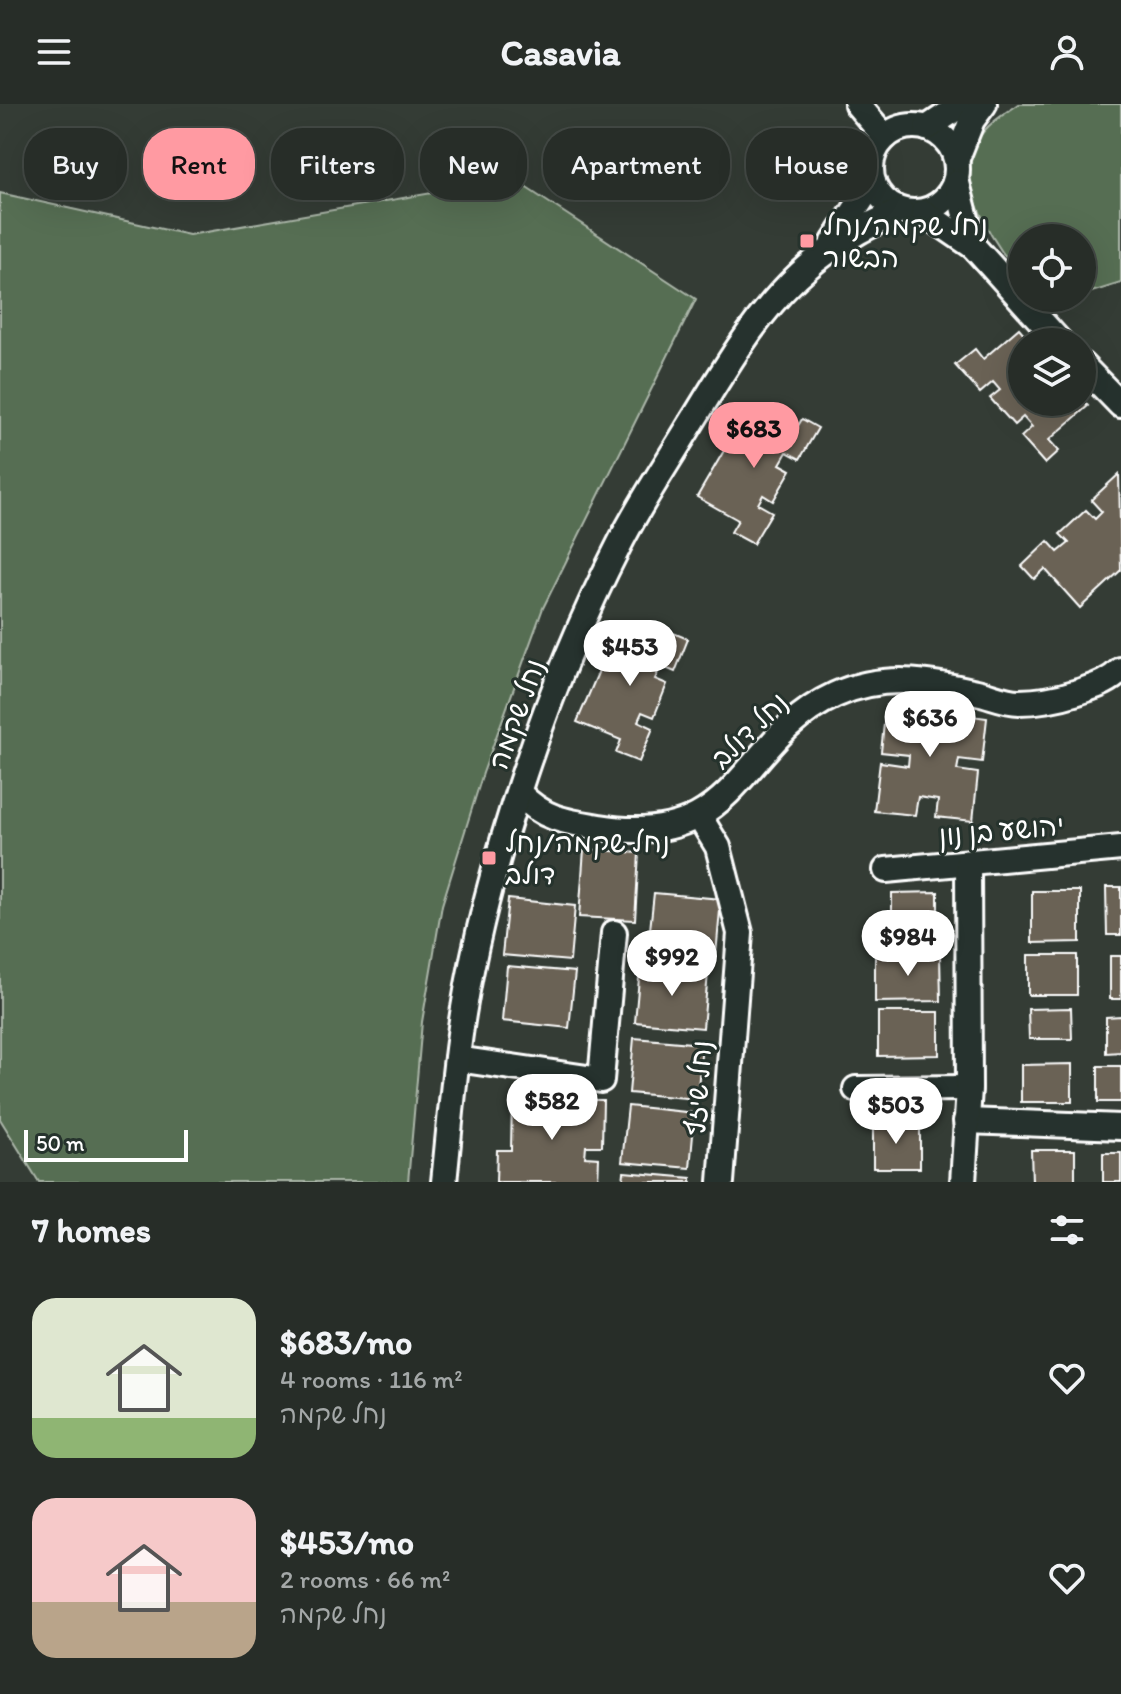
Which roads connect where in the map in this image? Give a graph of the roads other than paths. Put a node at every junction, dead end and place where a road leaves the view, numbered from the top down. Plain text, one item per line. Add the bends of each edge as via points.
1 (857, 104) edge
2 (963, 104) edge
3 (984, 104) edge
4 (927, 128) junction
5 (885, 137) junction
6 (877, 151) edge
7 (957, 158) junction
8 (957, 183) junction
9 (877, 190) edge
10 (861, 200) edge
11 (912, 211) junction
12 (832, 244) junction
13 (973, 246) junction
14 (1047, 328) edge
15 (1096, 379) edge
16 (1121, 405) edge
17 (1117, 685) edge
18 (519, 793) junction
19 (699, 816) junction
20 (1121, 848) edge
21 (968, 863) junction
22 (886, 870) dead end
23 (614, 933) dead end
24 (457, 1059) junction
25 (969, 1088) junction
26 (856, 1089) dead end
27 (966, 1121) junction
28 (1121, 1127) edge
29 (444, 1182) edge
30 (721, 1182) edge
31 (963, 1182) edge

1 - 5 street
2 - 4 street
3 - 7 street
4 - 5 street via 905,127
4 - 7 street via 950,144
5 - 6 street
7 - 8 street
8 - 11 street via 938,206
8 - 13 street
9 - 11 street via 881,197
10 - 12 street, נחל שקמה
11 - 12 street, נחל שקמה
11 - 13 street
12 - 18 street, נחל שקמה via 780,293 745,336 619,543 577,633
13 - 14 street
15 - 16 street
17 - 19 street, נחל דולב via 1016,702 921,680 877,680 834,695 792,724 738,784
18 - 19 street, נחל דולב via 535,811 627,832 666,830
18 - 24 street, נחל שקמה via 485,912
19 - 30 street, נחל שיזף via 718,847 740,933
20 - 21 street, יהושע בן נון
21 - 22 street, יהושע בן נון
21 - 25 street
23 - 24 street via 601,1080
24 - 29 street, נחל שקמה
25 - 26 street
25 - 27 street
27 - 28 street
27 - 31 street

